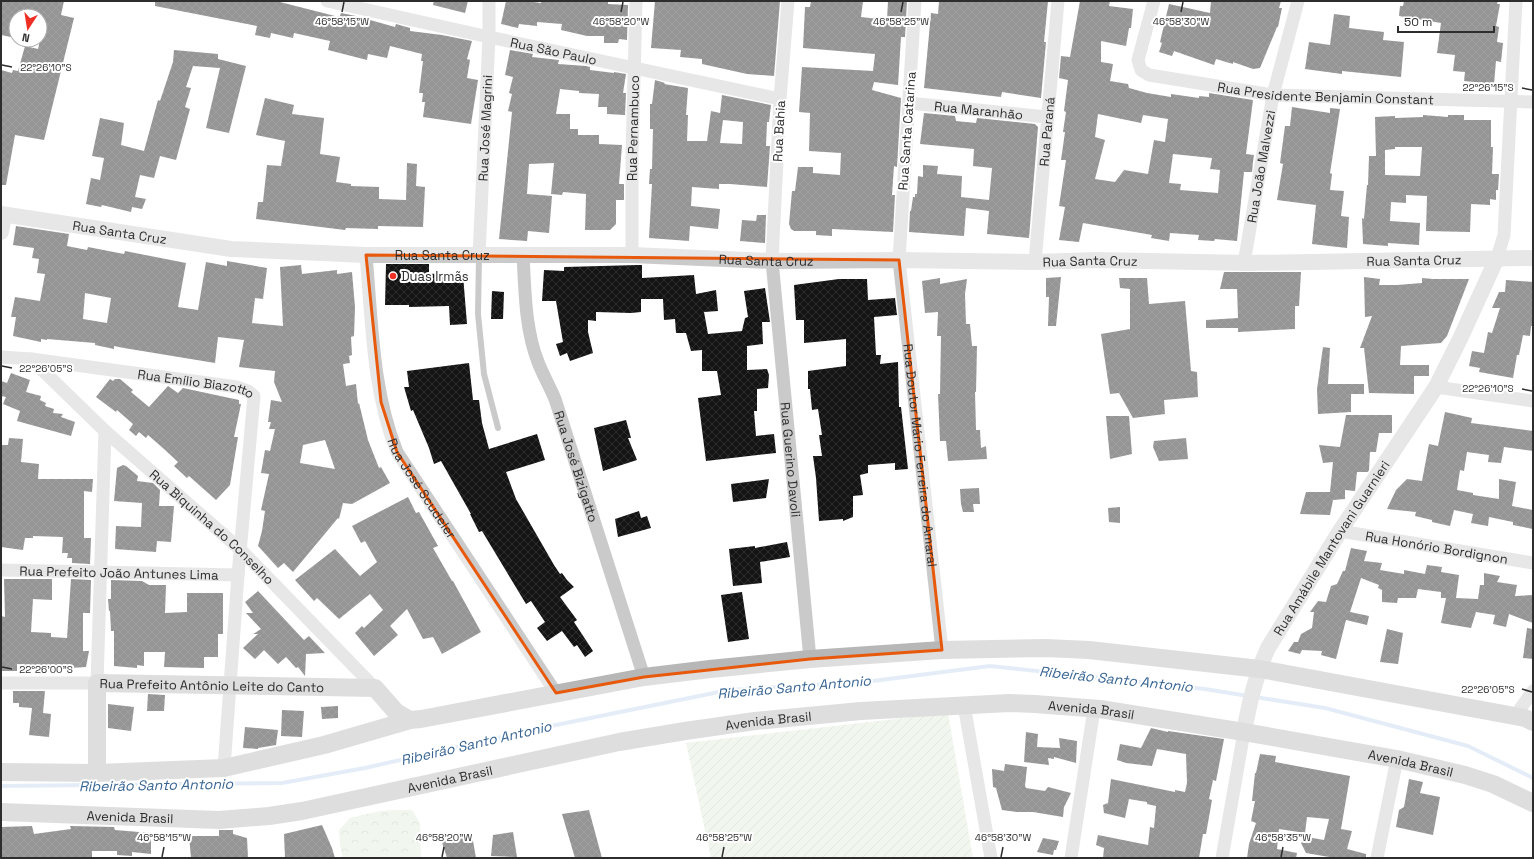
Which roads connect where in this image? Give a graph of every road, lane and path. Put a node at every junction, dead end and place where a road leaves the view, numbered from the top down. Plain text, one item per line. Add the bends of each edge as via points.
1 (327, 1) edge
2 (489, 1) edge
3 (636, 1) edge
4 (788, 1) edge
5 (915, 1) edge
6 (1058, 1) edge
7 (1154, 1) edge
8 (1298, 1) edge
9 (1516, 1) edge
10 (489, 37) junction
11 (635, 68) junction
12 (1273, 95) junction
13 (780, 99) junction
14 (1510, 102) junction
15 (1533, 102) edge
16 (909, 103) junction
17 (1047, 117) junction
18 (2, 214) edge
19 (1, 232) edge
20 (366, 255) junction
21 (522, 255) junction
22 (632, 255) junction
23 (479, 256) junction
24 (1497, 258) junction
25 (1533, 258) edge
26 (899, 260) junction
27 (772, 261) junction
28 (1035, 262) junction
29 (1244, 263) junction
30 (1, 357) edge
31 (31, 359) junction
32 (1436, 386) junction
33 (1533, 401) edge
34 (498, 428) dead end
35 (105, 431) junction
36 (1340, 531) junction
37 (240, 549) junction
38 (1533, 563) edge
39 (1, 570) edge
40 (100, 571) junction
41 (238, 575) junction
42 (942, 650) junction
43 (810, 659) junction
44 (1258, 676) junction
45 (644, 677) junction
46 (1, 683) edge
47 (97, 683) junction
48 (230, 685) junction
49 (375, 688) junction
50 (1533, 691) edge
51 (556, 693) junction
52 (964, 705) junction
53 (1094, 708) junction
54 (1515, 716) junction
55 (410, 720) junction
56 (1533, 722) edge
57 (1245, 729) junction
58 (1397, 759) junction
59 (224, 768) junction
60 (1, 772) edge
61 (97, 773) junction
62 (1533, 803) edge
63 (1, 812) edge
64 (1380, 856) edge
65 (991, 858) edge
66 (1071, 858) edge
67 (1222, 858) edge

1 - 10 street, Rua São Paulo
2 - 10 street, Rua José Magrini
3 - 11 street, Rua Pernambuco
4 - 13 street, Rua Bahia
5 - 16 street, Rua Santa Catarina
6 - 17 street, Rua Paraná
7 - 12 street, Rua Presidente Benjamin Constant via 1138,60 1141,70 1149,76
8 - 12 street, Rua João Malvezzi
9 - 14 street
10 - 11 street, Rua São Paulo
10 - 23 street, Rua José Magrini
11 - 13 street, Rua São Paulo
11 - 22 street, Rua Pernambuco
12 - 14 street, Rua Presidente Benjamin Constant
12 - 29 street, Rua João Malvezzi
13 - 27 street, Rua Bahia
14 - 15 street, Rua Presidente Benjamin Constant
14 - 24 street via 1504,235
16 - 17 street, Rua Maranhão
16 - 26 street, Rua Santa Catarina
17 - 28 street, Rua Paraná
18 - 19 street
18 - 20 street, Rua Santa Cruz via 231,249
20 - 23 street, Rua Santa Cruz
20 - 51 street, Rua José Scudeler via 381,402 388,431 397,452
21 - 22 street, Rua Santa Cruz
21 - 23 street, Rua Santa Cruz
21 - 45 street, Rua José Bizigatto via 530,335 538,362 555,399
22 - 27 street, Rua Santa Cruz
23 - 34 lane via 478,314 484,374
24 - 25 street, Rua Santa Cruz
24 - 29 street, Rua Santa Cruz
24 - 32 street, Rua Amábile Mantovani Guarnieri
26 - 27 street, Rua Santa Cruz
26 - 28 street, Rua Santa Cruz
26 - 42 street, Rua Doutor Mário Ferreira do Amaral
27 - 43 street, Rua Guerino Davoli
28 - 29 street, Rua Santa Cruz via 1096,260
30 - 31 street
31 - 35 street, Rua Biquinha do Conselho
31 - 37 street, Rua Emílio Biazotto via 237,387 252,394 254,396
32 - 33 street
32 - 36 street, Rua Amábile Mantovani Guarnieri
35 - 37 street, Rua Biquinha do Conselho
35 - 40 street
36 - 38 street, Rua Honório Bordignon
36 - 44 street, Rua Amábile Mantovani Guarnieri via 1268,648
37 - 41 street
37 - 49 street, Rua Biquinha do Conselho
39 - 40 street, Rua Prefeito João Antunes Lima
40 - 41 street, Rua Prefeito João Antunes Lima
40 - 47 street
41 - 48 street
42 - 43 main road
42 - 44 main road via 1089,650
43 - 45 main road
44 - 54 main road
44 - 57 street, Rua Amábile Mantovani Guarnieri
45 - 51 main road
46 - 47 street, Rua Prefeito Antônio Leite do Canto
47 - 48 main road, Rua Prefeito Antônio Leite do Canto
47 - 61 main road
48 - 49 main road, Rua Prefeito Antônio Leite do Canto
48 - 59 street
49 - 55 main road, Rua Biquinha do Conselho via 396,712
50 - 54 street
51 - 55 main road
52 - 53 main road, Avenida Brasil via 1034,704
52 - 63 main road, Avenida Brasil via 756,721 685,731 619,742 269,816 219,820
52 - 65 street
53 - 57 main road, Avenida Brasil
53 - 66 street
54 - 56 main road
55 - 59 main road via 324,745
57 - 58 main road, Avenida Brasil
57 - 67 street, Rua Amábile Mantovani Guarnieri
58 - 62 main road, Avenida Brasil via 1493,784
58 - 64 street
59 - 61 main road
60 - 61 main road

